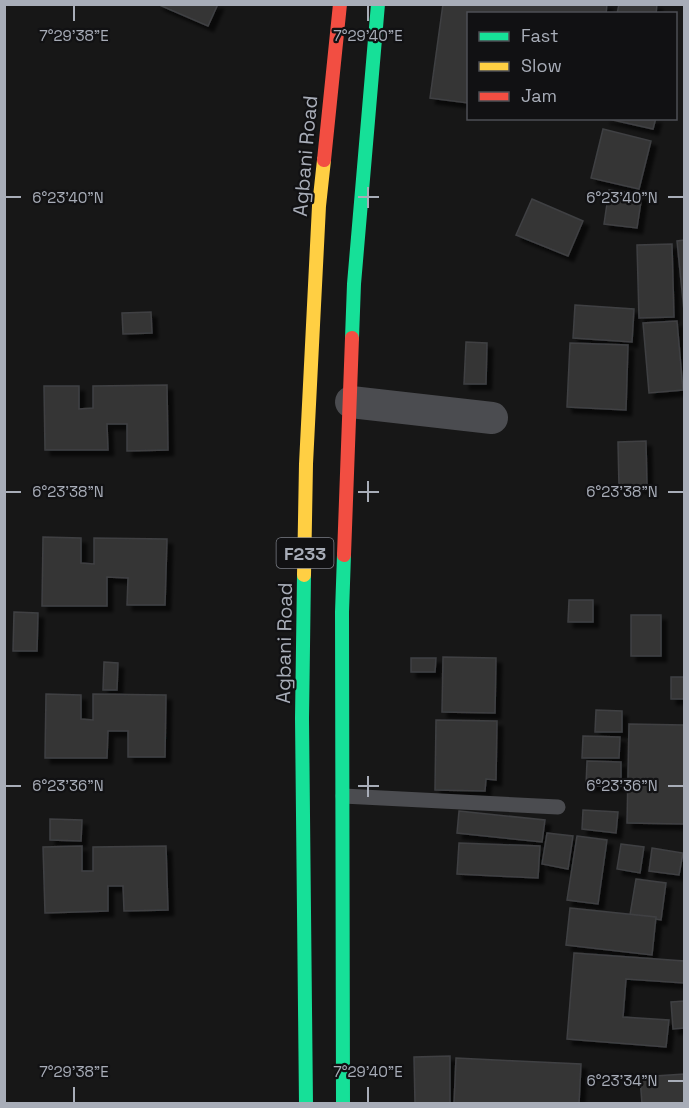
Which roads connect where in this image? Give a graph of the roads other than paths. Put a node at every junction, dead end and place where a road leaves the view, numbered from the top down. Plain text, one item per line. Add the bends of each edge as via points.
1 (340, 4) edge
2 (378, 4) edge
3 (351, 402) junction
4 (492, 418) dead end
5 (343, 796) junction
6 (558, 807) dead end
7 (306, 1104) edge
8 (343, 1104) edge

1 - 7 main road, Agbani Road / F233 via 319,206 306,464 302,717
2 - 3 main road, F233 via 354,284
3 - 4 street
3 - 5 main road, F233 via 342,612
5 - 6 lane
5 - 8 main road, F233

